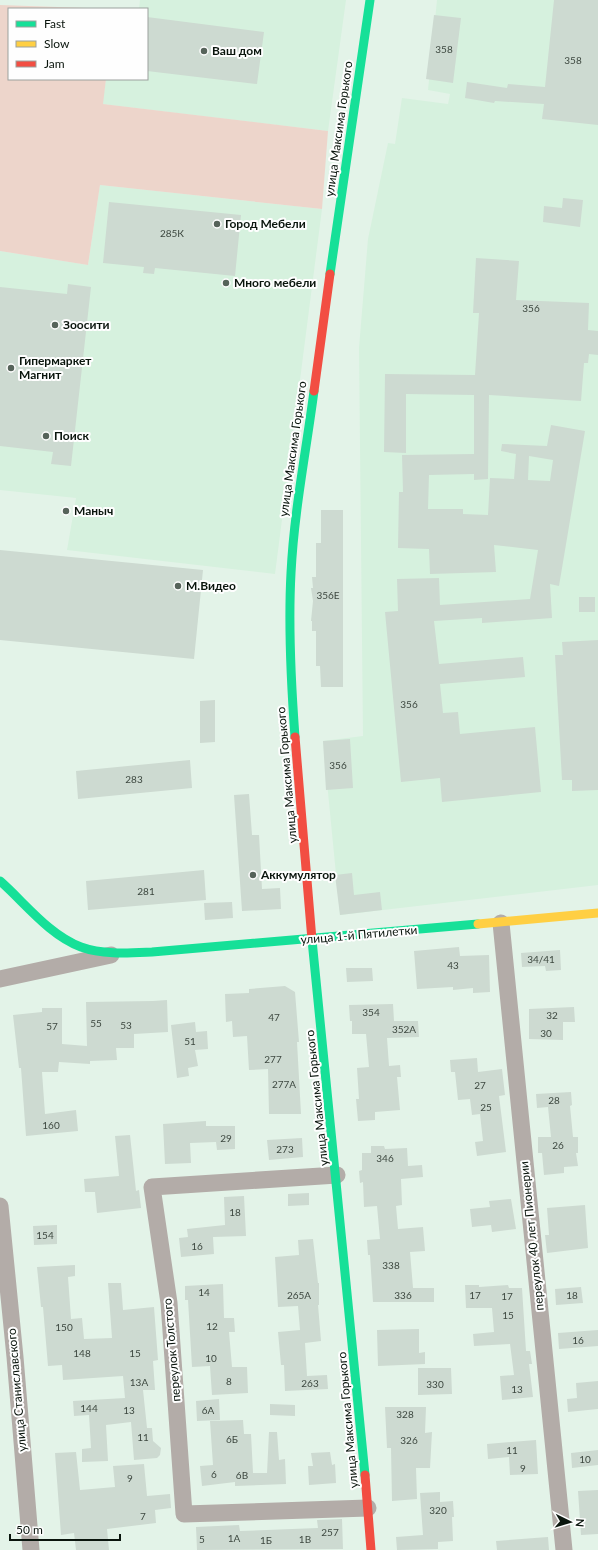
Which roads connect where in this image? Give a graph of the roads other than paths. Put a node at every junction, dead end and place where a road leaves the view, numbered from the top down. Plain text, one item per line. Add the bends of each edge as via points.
1 (370, 0) edge
2 (0, 881) edge
3 (598, 913) edge
4 (501, 923) junction
5 (312, 938) junction
6 (121, 953) junction
7 (0, 979) edge
8 (337, 1175) junction
9 (0, 1206) edge
10 (368, 1508) junction
11 (31, 1550) edge
12 (371, 1550) edge
13 (564, 1550) edge

1 - 5 main road, улица Максима Горького via 318,355 292,558 291,683
2 - 6 main road, улица 1-й Пятилетки via 69,940 94,950
3 - 4 main road, улица 1-й Пятилетки
4 - 5 main road, улица 1-й Пятилетки
4 - 13 street, переулок 40 лет Пионерии
5 - 6 main road, улица 1-й Пятилетки
5 - 8 main road, улица Максима Горького
6 - 7 street, улица 1-й Пятилетки
8 - 10 main road, улица Максима Горького
8 - 10 street, переулок Толстого via 152,1187 169,1304 184,1514
9 - 11 street, улица Станиславского
10 - 12 main road, улица Максима Горького

